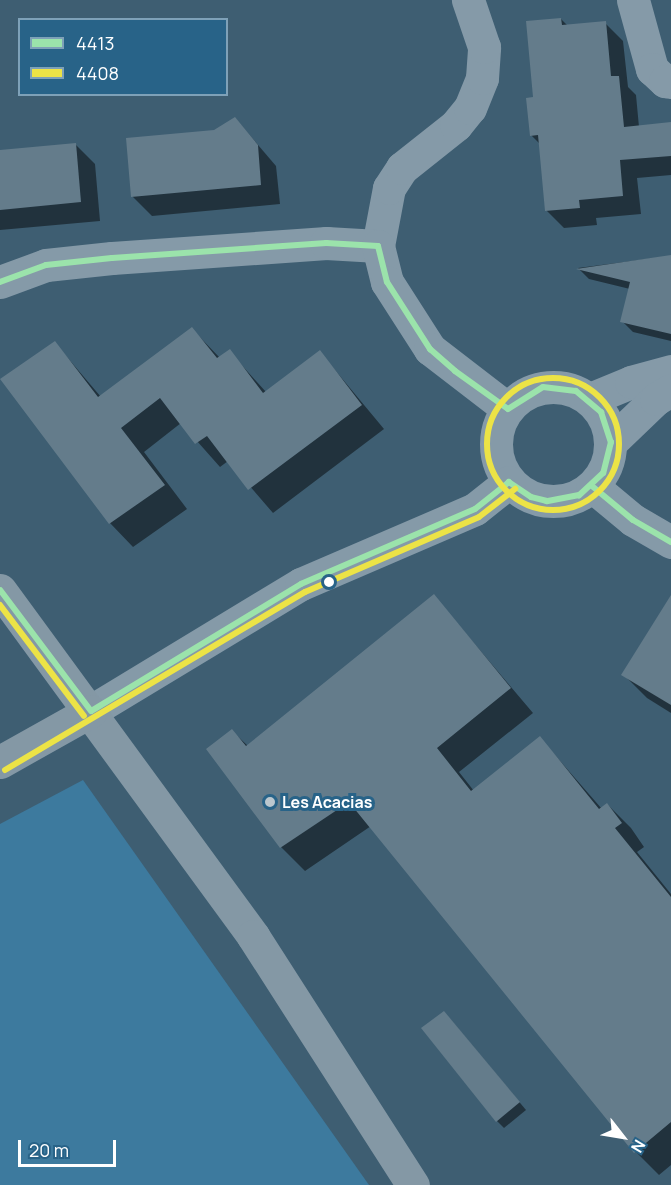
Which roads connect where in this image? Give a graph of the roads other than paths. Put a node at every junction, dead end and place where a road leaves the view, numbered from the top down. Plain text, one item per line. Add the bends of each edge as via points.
1 (633, 0) edge
2 (478, 2) edge
3 (671, 82) edge
4 (378, 246) junction
5 (0, 282) edge
6 (671, 371) edge
7 (671, 390) edge
8 (590, 399) junction
9 (508, 409) junction
10 (611, 442) junction
11 (509, 482) junction
12 (592, 486) junction
13 (671, 542) edge
14 (0, 590) edge
15 (91, 711) junction
16 (0, 762) edge
17 (413, 1185) edge

1 - 3 street via 652,69
2 - 4 street via 484,48 482,78 470,108 456,125 402,168 389,188
4 - 5 street via 326,243 112,258 46,265
4 - 9 street via 387,282 430,349
6 - 8 street
7 - 10 street via 656,399
8 - 9 street via 576,391 543,387
8 - 10 street via 608,426
9 - 11 street via 498,430 496,446
10 - 12 street via 609,459
11 - 12 street via 531,497 547,501 563,501
11 - 15 street via 475,509 301,584
12 - 13 street via 633,520
14 - 15 main road
15 - 16 main road
15 - 17 main road via 253,936

